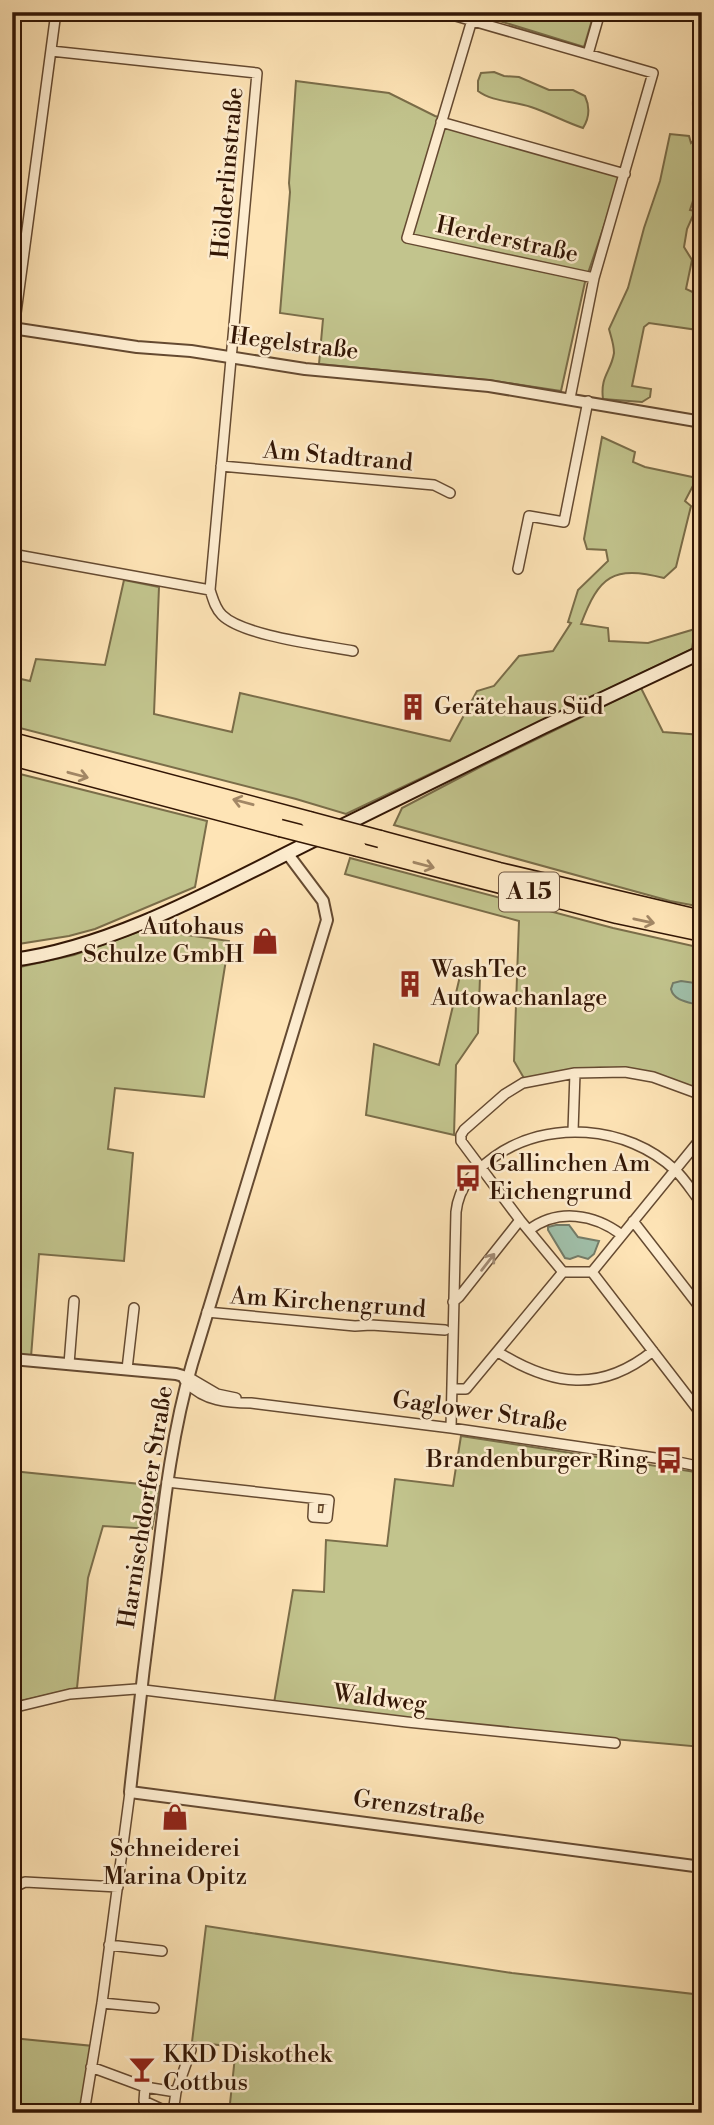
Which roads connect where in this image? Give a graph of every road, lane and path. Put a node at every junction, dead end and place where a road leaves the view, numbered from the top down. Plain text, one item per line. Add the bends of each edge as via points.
1 (56, 12) edge
2 (442, 12) edge
3 (597, 13) edge
4 (472, 20) junction
5 (51, 51) junction
6 (587, 54) junction
7 (441, 122) junction
8 (625, 174) junction
9 (594, 278) junction
10 (15, 305) edge
11 (13, 328) edge
12 (231, 357) junction
13 (570, 398) junction
14 (588, 401) junction
15 (702, 422) edge
16 (221, 466) junction
17 (450, 493) dead end
18 (12, 554) edge
19 (518, 569) dead end
20 (210, 590) junction
21 (353, 651) dead end
22 (702, 652) edge
23 (12, 741) edge
24 (12, 757) edge
25 (288, 853) junction
26 (702, 919) edge
27 (702, 933) edge
28 (12, 960) edge
29 (575, 1073) junction
30 (702, 1095) edge
31 (573, 1131) junction
32 (702, 1137) edge
33 (480, 1167) junction
34 (675, 1170) junction
35 (702, 1204) edge
36 (520, 1220) junction
37 (634, 1221) junction
38 (528, 1230) junction
39 (622, 1235) junction
40 (563, 1272) junction
41 (592, 1272) junction
42 (74, 1301) dead end
43 (453, 1302) junction
44 (134, 1308) dead end
45 (702, 1311) edge
46 (208, 1312) junction
47 (445, 1330) dead end
48 (653, 1351) junction
49 (498, 1352) junction
50 (12, 1359) edge
51 (69, 1364) junction
52 (127, 1369) junction
53 (185, 1378) junction
54 (452, 1389) junction
55 (702, 1415) edge
56 (451, 1428) junction
57 (702, 1467) edge
58 (167, 1482) junction
59 (314, 1499) dead end
60 (141, 1689) junction
61 (12, 1708) edge
62 (615, 1743) dead end
63 (130, 1792) junction
64 (13, 1829) edge
65 (702, 1867) edge
66 (12, 1873) edge
67 (118, 1887) junction
68 (12, 1888) edge
69 (109, 1945) junction
70 (162, 1951) dead end
71 (102, 2003) junction
72 (154, 2008) dead end
73 (191, 2050) dead end
74 (91, 2067) junction
75 (145, 2087) junction
76 (176, 2092) junction
77 (83, 2113) edge
78 (172, 2113) edge

1 - 5 street
2 - 4 street
3 - 6 street
4 - 6 street
4 - 7 street, Herderstraße
5 - 10 street
5 - 12 street, Hölderlinstraße via 257,73
6 - 8 street, Herderstraße via 653,73
7 - 8 street
7 - 9 street, Herderstraße via 407,238
8 - 9 street, Herderstraße
9 - 13 street, Herderstraße
10 - 11 street
11 - 12 street, Hegelstraße
12 - 13 street, Hegelstraße
12 - 16 street
13 - 14 street, Hegelstraße
14 - 15 street, Hegelstraße
14 - 19 street via 564,522 529,516
16 - 17 street, Am Stadtrand via 434,485
16 - 20 street
18 - 20 street
20 - 21 street via 221,615 232,622
22 - 25 main road
26 -> 23 highway, A 15, bridge via 499,871
24 -> 27 highway, A 15, bridge via 617,915
25 - 28 main road via 102,938 72,949
25 - 46 street, Harnischdorfer Straße via 319,894 327,920
29 - 30 street via 625,1072
29 - 31 street
29 - 33 street via 523,1083 464,1130 461,1141
31 - 33 street via 528,1139
31 - 34 street via 624,1141
32 - 34 street
33 - 36 street
33 - 43 street via 457,1199
34 - 35 street
34 - 37 street
36 - 38 street
43 -> 36 street
37 - 39 street
37 - 45 street
38 - 39 street via 552,1218 581,1216 611,1226
38 - 40 street
39 - 41 street
40 - 41 street
40 - 49 street
41 - 48 street
42 - 51 street
43 - 54 street
44 - 52 street
46 - 47 street, Am Kirchengrund
46 - 53 street, Harnischdorfer Straße
48 - 49 street via 625,1370 587,1380 547,1377
48 - 55 street
49 - 54 street via 466,1389
50 - 51 street
51 - 52 street
52 - 53 street
53 - 56 street, Gaglower Straße via 217,1394 251,1403
53 - 58 street, Harnischdorfer Straße
54 - 56 street
56 - 57 street, Gaglower Straße
58 - 59 street
58 - 60 street, Harnischdorfer Straße
60 - 61 street, Waldweg via 70,1694
60 - 62 street, Waldweg
60 - 63 street, Harnischdorfer Straße
63 - 65 street, Grenzstraße
63 - 67 street, Harnischdorfer Straße
64 - 66 street
67 - 68 street via 25,1882
67 - 69 street, Harnischdorfer Straße
69 - 70 street
69 - 71 street, Harnischdorfer Straße
71 - 72 street
71 - 74 street, Harnischdorfer Straße
73 - 76 street
74 - 75 street
74 - 77 street, Harnischdorfer Straße
75 - 76 street
75 - 78 street via 144,2101
76 - 78 street

